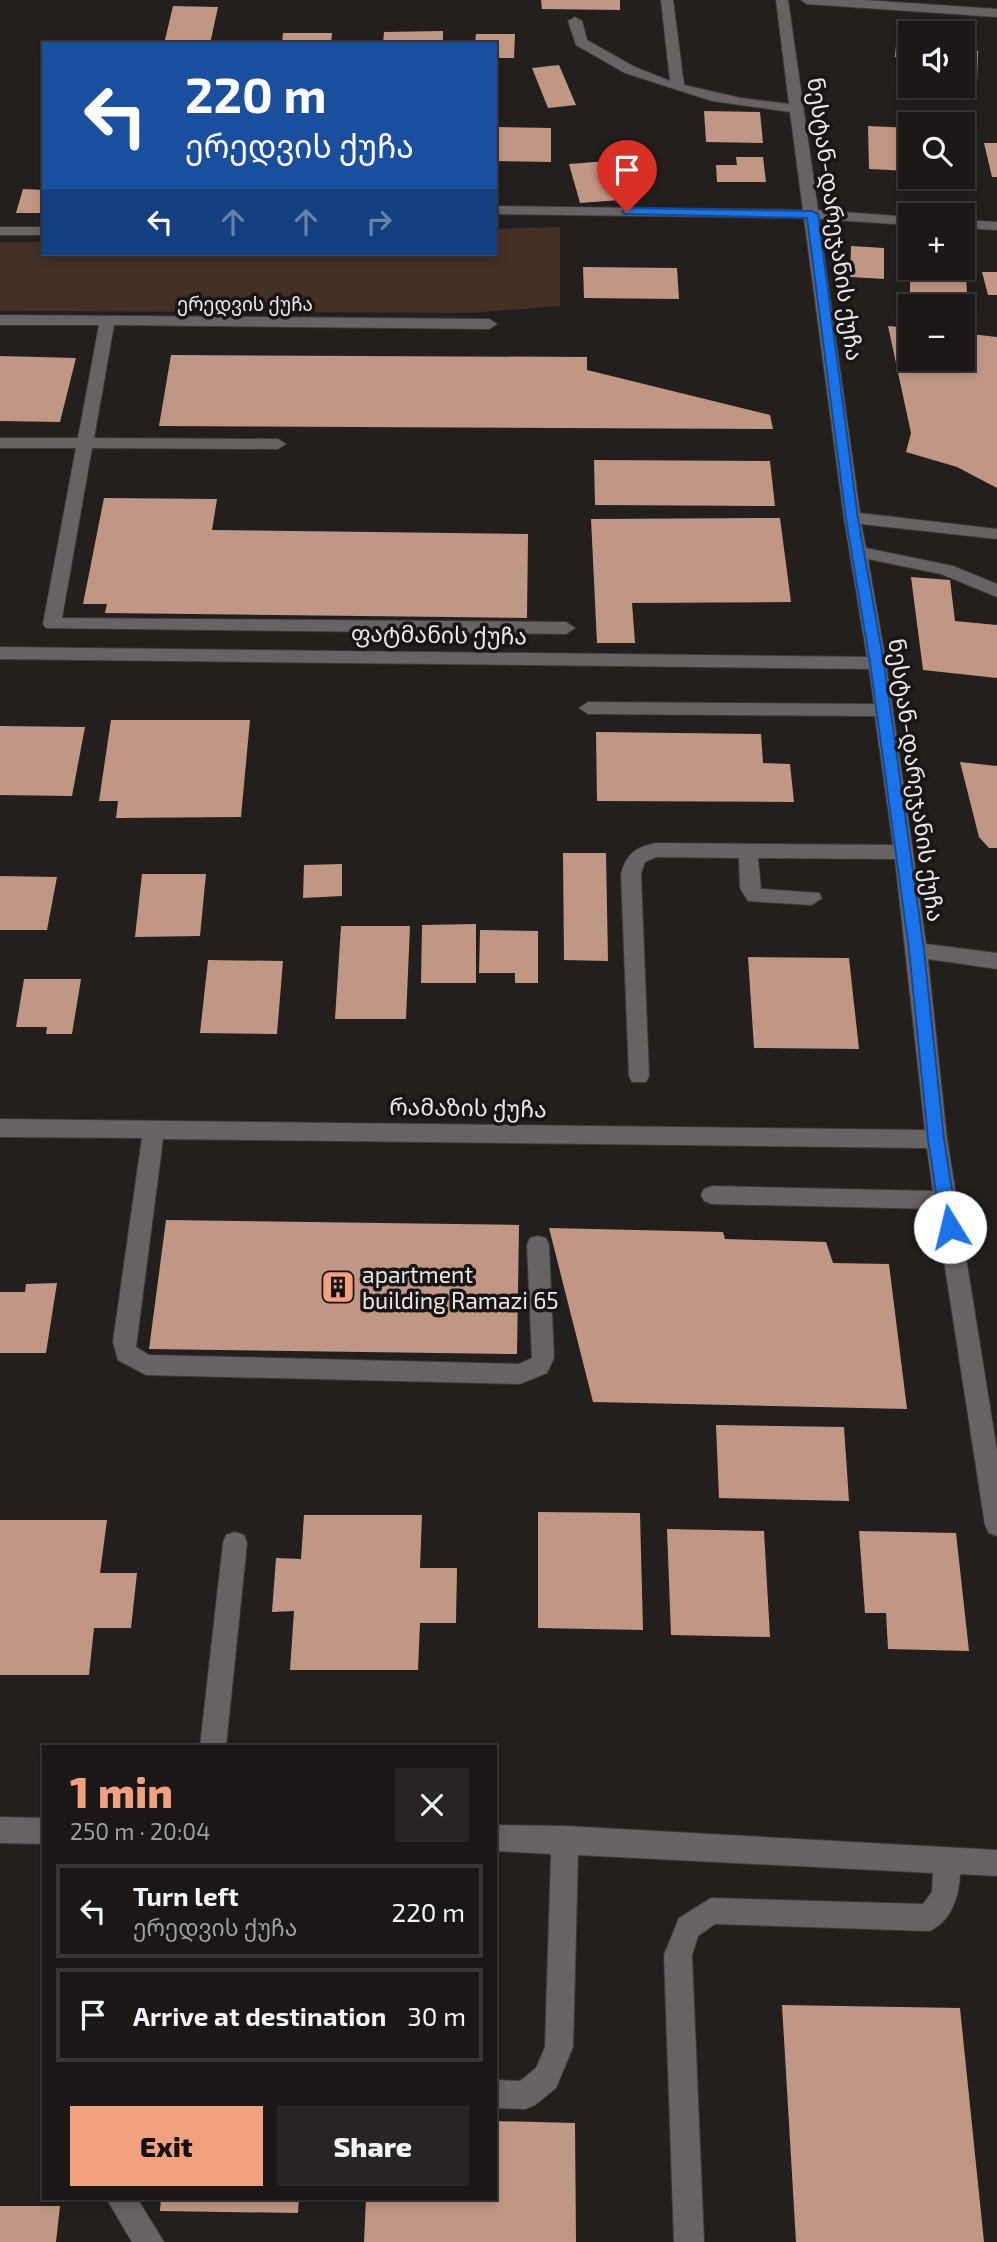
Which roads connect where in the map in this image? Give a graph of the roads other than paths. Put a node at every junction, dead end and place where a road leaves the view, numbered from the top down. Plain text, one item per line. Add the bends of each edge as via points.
1 (667, 0) edge
2 (782, 0) edge
3 (807, 0) edge
4 (997, 13) edge
5 (575, 22) dead end
6 (677, 86) junction
7 (797, 109) junction
8 (497, 210) edge
9 (812, 214) junction
10 (898, 219) edge
11 (975, 225) edge
12 (997, 226) edge
13 (0, 231) edge
14 (42, 231) edge
15 (0, 320) edge
16 (107, 321) junction
17 (489, 324) dead end
18 (0, 443) edge
19 (85, 443) junction
20 (278, 444) dead end
21 (852, 519) junction
22 (997, 534) edge
23 (858, 552) junction
24 (997, 591) edge
25 (566, 628) dead end
26 (0, 653) edge
27 (877, 663) junction
28 (588, 708) dead end
29 (883, 710) junction
30 (748, 851) junction
31 (903, 852) junction
32 (811, 898) dead end
33 (917, 950) junction
34 (997, 961) edge
35 (639, 1076) dead end
36 (0, 1128) edge
37 (154, 1129) junction
38 (936, 1139) junction
39 (712, 1195) dead end
40 (945, 1200) junction
41 (538, 1245) dead end
42 (997, 1525) edge
43 (235, 1543) dead end
44 (212, 1745) edge
45 (0, 1830) edge
46 (42, 1831) edge
47 (497, 1838) edge
48 (565, 1839) junction
49 (946, 1860) junction
50 (997, 1863) edge
51 (497, 2094) edge
52 (121, 2200) edge
53 (149, 2242) edge
54 (689, 2242) edge

1 - 6 street
2 - 7 street, ნესტან-დარეჯანის ქუჩა
3 - 4 street
5 - 6 street via 581,42 607,61
6 - 7 street via 754,106
7 - 9 street, ნესტან-დარეჯანის ქუჩა
8 - 9 street
9 - 10 street
9 - 21 street, ნესტან-დარეჯანის ქუჩა
11 - 12 street
13 - 14 street
15 - 16 street, ერედვის ქუჩა
16 - 17 street, ერედვის ქუჩა
16 - 19 street
18 - 19 street
19 - 20 street
19 - 25 street via 52,624
21 - 22 street
21 - 23 street, ნესტან-დარეჯანის ქუჩა
23 - 24 street via 944,569
23 - 27 street, ნესტან-დარეჯანის ქუჩა
26 - 27 street, ფატმანის ქუჩა
27 - 29 street, ნესტან-დარეჯანის ქუჩა
28 - 29 street
29 - 31 street, ნესტან-დარეჯანის ქუჩა
30 - 31 street
30 - 32 street via 750,888 755,896
30 - 35 street via 656,850 641,853 633,861
31 - 33 street, ნესტან-დარეჯანის ქუჩა
33 - 34 street
33 - 38 street, ნესტან-დარეჯანის ქუჩა
36 - 37 street, რამაზის ქუჩა
37 - 38 street, რამაზის ქუჩა
37 - 41 street via 124,1342 127,1353 146,1365 531,1371 543,1358
38 - 40 street, ნესტან-დარეჯანის ქუჩა
39 - 40 street
40 - 42 street, ნესტან-დარეჯანის ქუჩა
43 - 44 street
45 - 46 street
47 - 48 street
48 - 49 street
48 - 51 street via 559,2047 546,2078 525,2095
49 - 50 street
49 - 54 street via 944,1903 929,1918 711,1911 688,1927 678,1955
52 - 53 street

